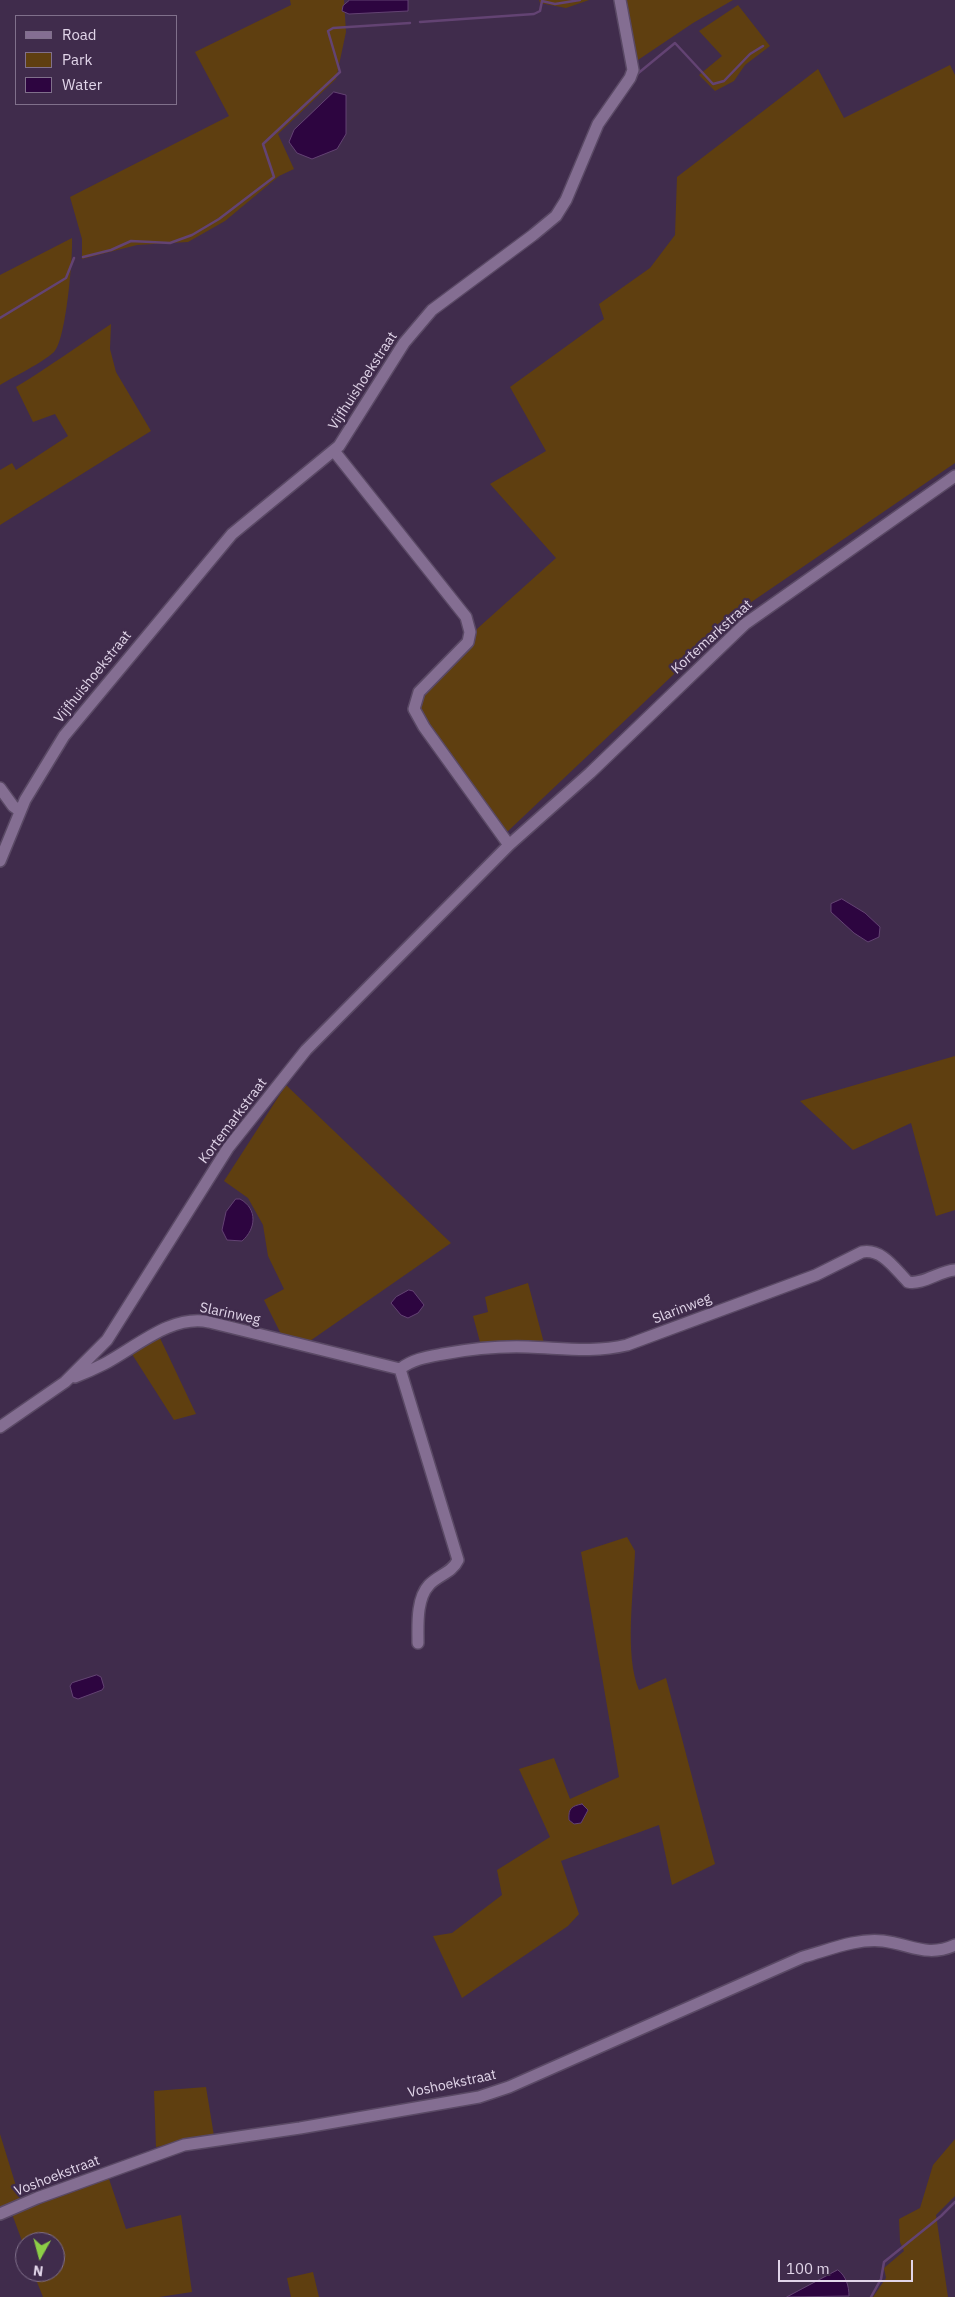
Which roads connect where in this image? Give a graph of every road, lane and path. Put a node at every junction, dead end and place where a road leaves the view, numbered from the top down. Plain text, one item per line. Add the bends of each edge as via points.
1 (620, 0) edge
2 (334, 451) junction
3 (955, 476) edge
4 (0, 788) edge
5 (20, 812) junction
6 (509, 845) junction
7 (0, 861) edge
8 (955, 1270) edge
9 (400, 1369) junction
10 (65, 1382) junction
11 (0, 1427) edge
12 (418, 1643) dead end
13 (955, 1944) edge
14 (0, 2214) edge

1 - 2 street, Vijfhuishoekstraat via 633,70 598,124 560,211 539,231 432,310 404,343 354,425
2 - 5 street, Vijfhuishoekstraat via 232,534 64,736
2 - 6 street via 466,617 470,632 468,642 418,692 414,708 424,727
3 - 6 street, Kortemarkstraat via 745,624 590,773
4 - 5 street
5 - 7 street, Vijfhuishoekstraat
6 - 10 street, Kortemarkstraat via 306,1050 228,1148 107,1340
8 - 9 street, Slarinweg via 908,1282 880,1254 862,1252 816,1275 627,1345 607,1350 526,1347 457,1352 420,1359
9 - 10 street, Slarinweg via 209,1322 192,1321 165,1329 103,1365
9 - 12 street via 458,1560 454,1568 429,1585 422,1597
10 - 11 street, Kortemarkstraat
13 - 14 street, Voshoekstraat via 927,1951 883,1941 853,1942 803,1957 509,2087 478,2097 184,2145

